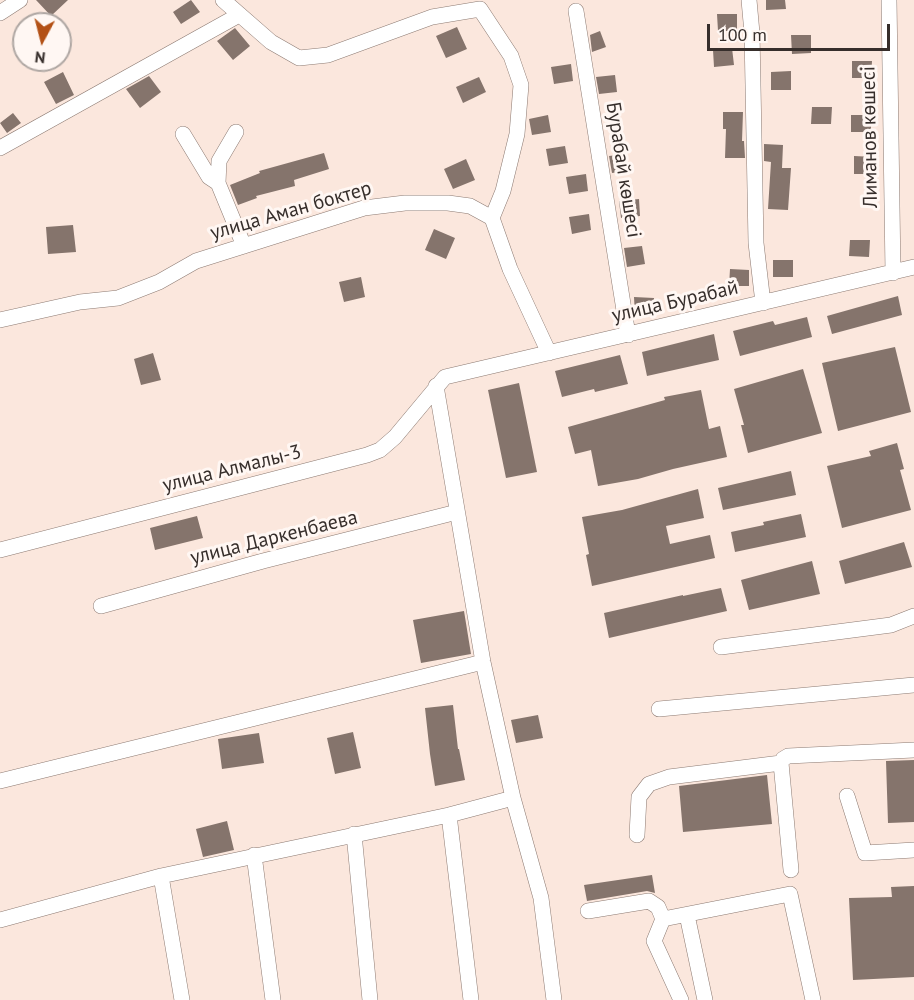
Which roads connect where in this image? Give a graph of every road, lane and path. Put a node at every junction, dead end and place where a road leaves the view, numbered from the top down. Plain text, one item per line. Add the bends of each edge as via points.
1 (20, 0) edge
2 (223, 0) edge
3 (749, 0) edge
4 (889, 0) edge
5 (576, 12) dead end
6 (0, 13) edge
7 (240, 15) junction
8 (236, 132) dead end
9 (183, 134) dead end
10 (0, 148) edge
11 (218, 183) junction
12 (492, 218) junction
13 (244, 246) junction
14 (914, 267) edge
15 (893, 273) junction
16 (763, 303) junction
17 (0, 320) edge
18 (628, 334) junction
19 (549, 353) junction
20 (440, 382) junction
21 (457, 512) junction
22 (0, 550) edge
23 (101, 606) dead end
24 (914, 616) edge
25 (721, 647) dead end
26 (483, 662) junction
27 (914, 685) edge
28 (659, 709) dead end
29 (914, 750) edge
30 (781, 763) junction
31 (0, 781) edge
32 (847, 796) dead end
33 (513, 798) junction
34 (449, 815) junction
35 (354, 834) junction
36 (637, 835) dead end
37 (914, 850) edge
38 (254, 855) junction
39 (791, 870) dead end
40 (162, 876) junction
41 (588, 910) dead end
42 (687, 915) junction
43 (663, 919) junction
44 (0, 920) edge
45 (182, 1000) edge
46 (273, 1000) edge
47 (370, 1000) edge
48 (471, 1000) edge
49 (554, 1000) edge
50 (681, 1000) edge
51 (705, 1000) edge
52 (813, 1000) edge

1 - 6 street
2 - 7 street
3 - 16 street via 756,243
4 - 15 street, Лиманов көшесі
5 - 18 street, Бурабай көшесі
7 - 10 street
7 - 12 street via 271,42 299,58 328,55 432,17 480,9 511,56 521,85 517,134
8 - 11 street via 219,162
9 - 11 street via 209,177
11 - 13 street
12 - 13 street, улица Аман боктер via 470,206 448,203 386,205 364,208
12 - 19 street via 510,269
13 - 17 street, улица Аман боктер via 196,261 159,282 118,298 80,302
14 - 15 street, улица Бурабай
15 - 16 street, улица Бурабай
16 - 18 street, улица Бурабай
18 - 19 street, улица Бурабай
19 - 20 street, улица Бурабай
20 - 21 street
20 - 22 street, улица Алмалы-3 via 395,437 367,455
21 - 23 street, улица Даркенбаева
21 - 26 street
24 - 25 street via 891,625
26 - 31 street
26 - 33 street
27 - 28 street
29 - 30 street via 788,756
30 - 36 street via 669,777 650,784 639,797
30 - 39 street
32 - 37 street via 865,853
33 - 34 street
33 - 49 street via 541,898
34 - 35 street
34 - 48 street
35 - 38 street
35 - 47 street
38 - 40 street
38 - 46 street
40 - 44 street
40 - 45 street
41 - 43 street via 649,901
42 - 43 street
42 - 51 street
42 - 52 street via 790,894
43 - 50 street via 654,942

